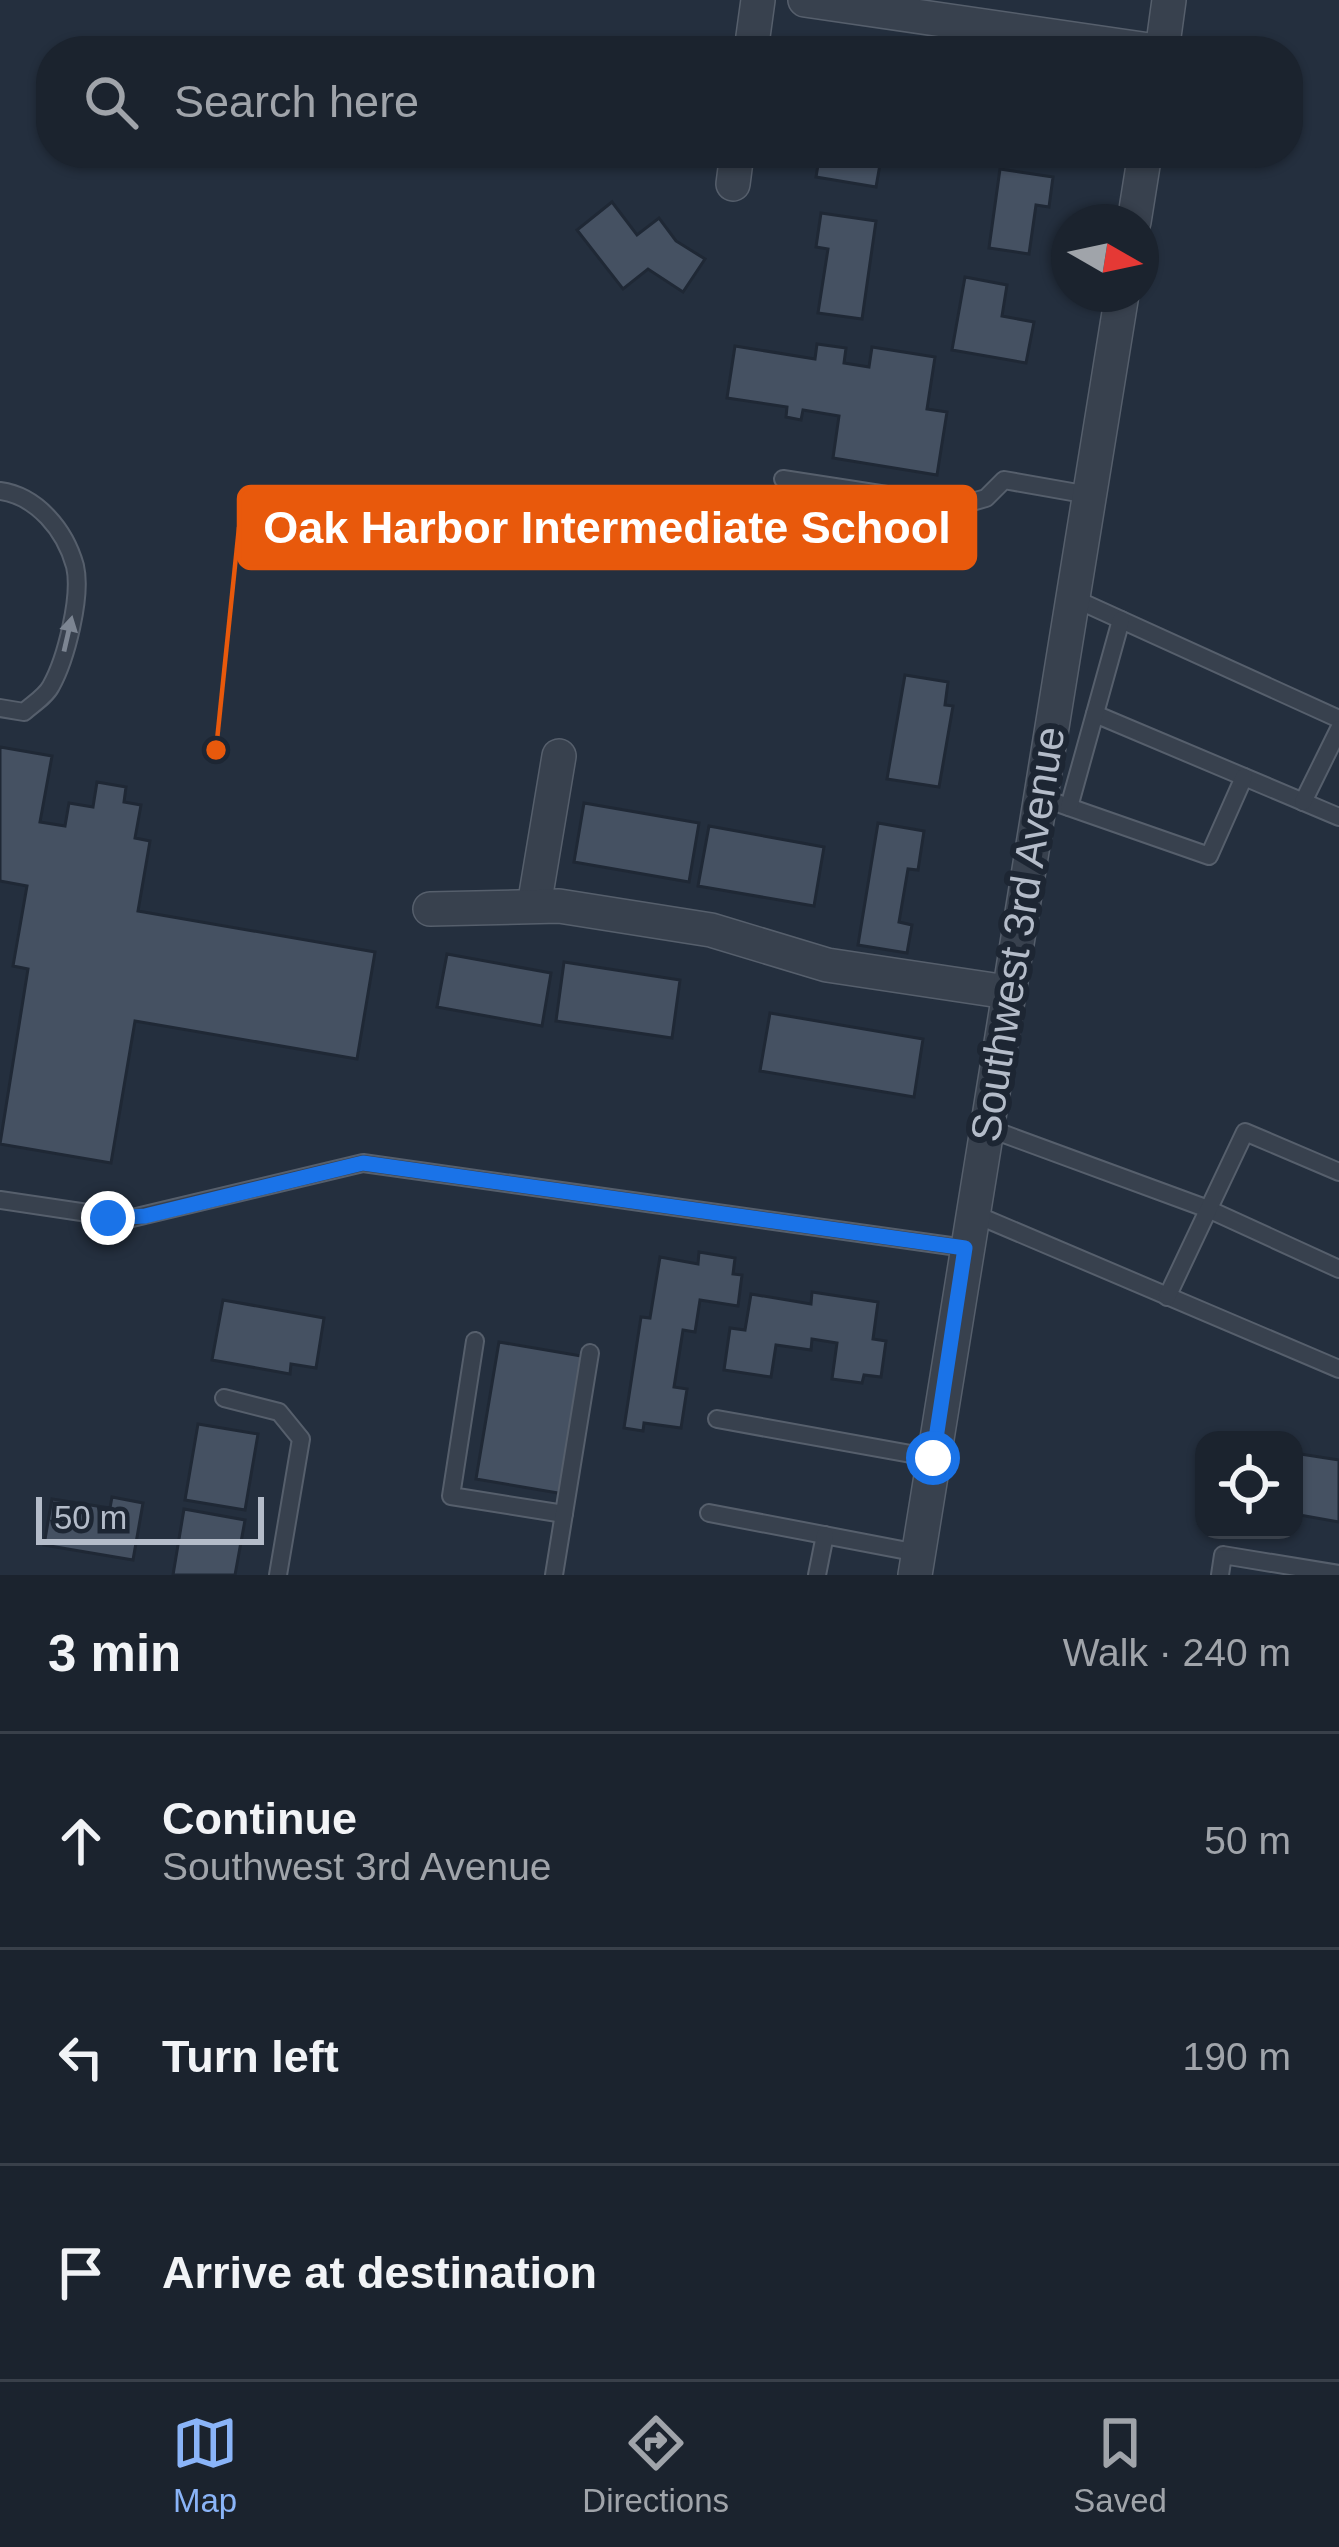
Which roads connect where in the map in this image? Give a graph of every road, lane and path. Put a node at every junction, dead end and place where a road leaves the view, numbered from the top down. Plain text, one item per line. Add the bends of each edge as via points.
1 (758, 0) edge
2 (805, 0) edge
3 (1169, 0) edge
4 (753, 36) edge
5 (1055, 36) edge
6 (1162, 36) edge
7 (1143, 168) edge
8 (1137, 204) edge
9 (1119, 312) edge
10 (783, 479) dead end
11 (0, 490) edge
12 (1089, 495) junction
13 (1072, 598) junction
14 (1121, 620) junction
15 (0, 708) edge
16 (1095, 714) junction
17 (1339, 719) edge
18 (1339, 729) edge
19 (560, 756) dead end
20 (1244, 777) junction
21 (1054, 802) junction
22 (1303, 802) junction
23 (1339, 817) edge
24 (533, 906) junction
25 (430, 909) dead end
26 (1007, 992) junction
27 (985, 1126) junction
28 (1339, 1172) edge
29 (0, 1200) edge
30 (1208, 1210) junction
31 (971, 1213) junction
32 (965, 1248) junction
33 (1339, 1269) edge
34 (1167, 1297) junction
35 (475, 1341) dead end
36 (590, 1354) dead end
37 (1339, 1369) edge
38 (224, 1398) dead end
39 (717, 1419) dead end
40 (933, 1458) junction
41 (710, 1513) dead end
42 (564, 1514) junction
43 (825, 1535) junction
44 (916, 1564) edge
45 (1339, 1574) edge
46 (278, 1575) edge
47 (554, 1575) edge
48 (817, 1575) edge
49 (1220, 1575) edge

1 - 4 street
2 - 5 street
3 - 6 street
7 - 8 street
9 - 12 street, Southwest 3rd Avenue
10 - 12 lane via 958,506 986,498 1004,480
15 -> 11 lane via 24,712 50,689 70,634 76,569 55,524 24,494
12 - 13 street, Southwest 3rd Avenue
13 - 14 lane
13 - 21 street, Southwest 3rd Avenue
14 - 16 lane
14 - 17 lane
16 - 20 lane
16 - 21 lane
18 - 22 lane
19 - 24 street
20 - 21 lane via 1209,856
20 - 22 lane
21 - 26 street, Southwest 3rd Avenue
22 - 23 lane
24 - 25 street
24 - 26 street via 711,930 826,965
26 - 27 street, Southwest 3rd Avenue
27 - 30 lane
27 - 31 street, Southwest 3rd Avenue
28 - 30 lane via 1245,1132
29 - 32 lane via 128,1219 363,1163
30 - 33 lane
30 - 34 lane
31 - 32 street, Southwest 3rd Avenue
31 - 34 lane
32 - 40 street, Southwest 3rd Avenue
34 - 37 lane
35 - 42 lane via 452,1496
36 - 42 lane
38 - 46 lane via 279,1412 301,1439
39 - 40 lane
40 - 44 street, Southwest 3rd Avenue
41 - 43 lane
42 - 47 lane
43 - 44 lane
43 - 48 lane
45 - 49 lane via 1223,1555

